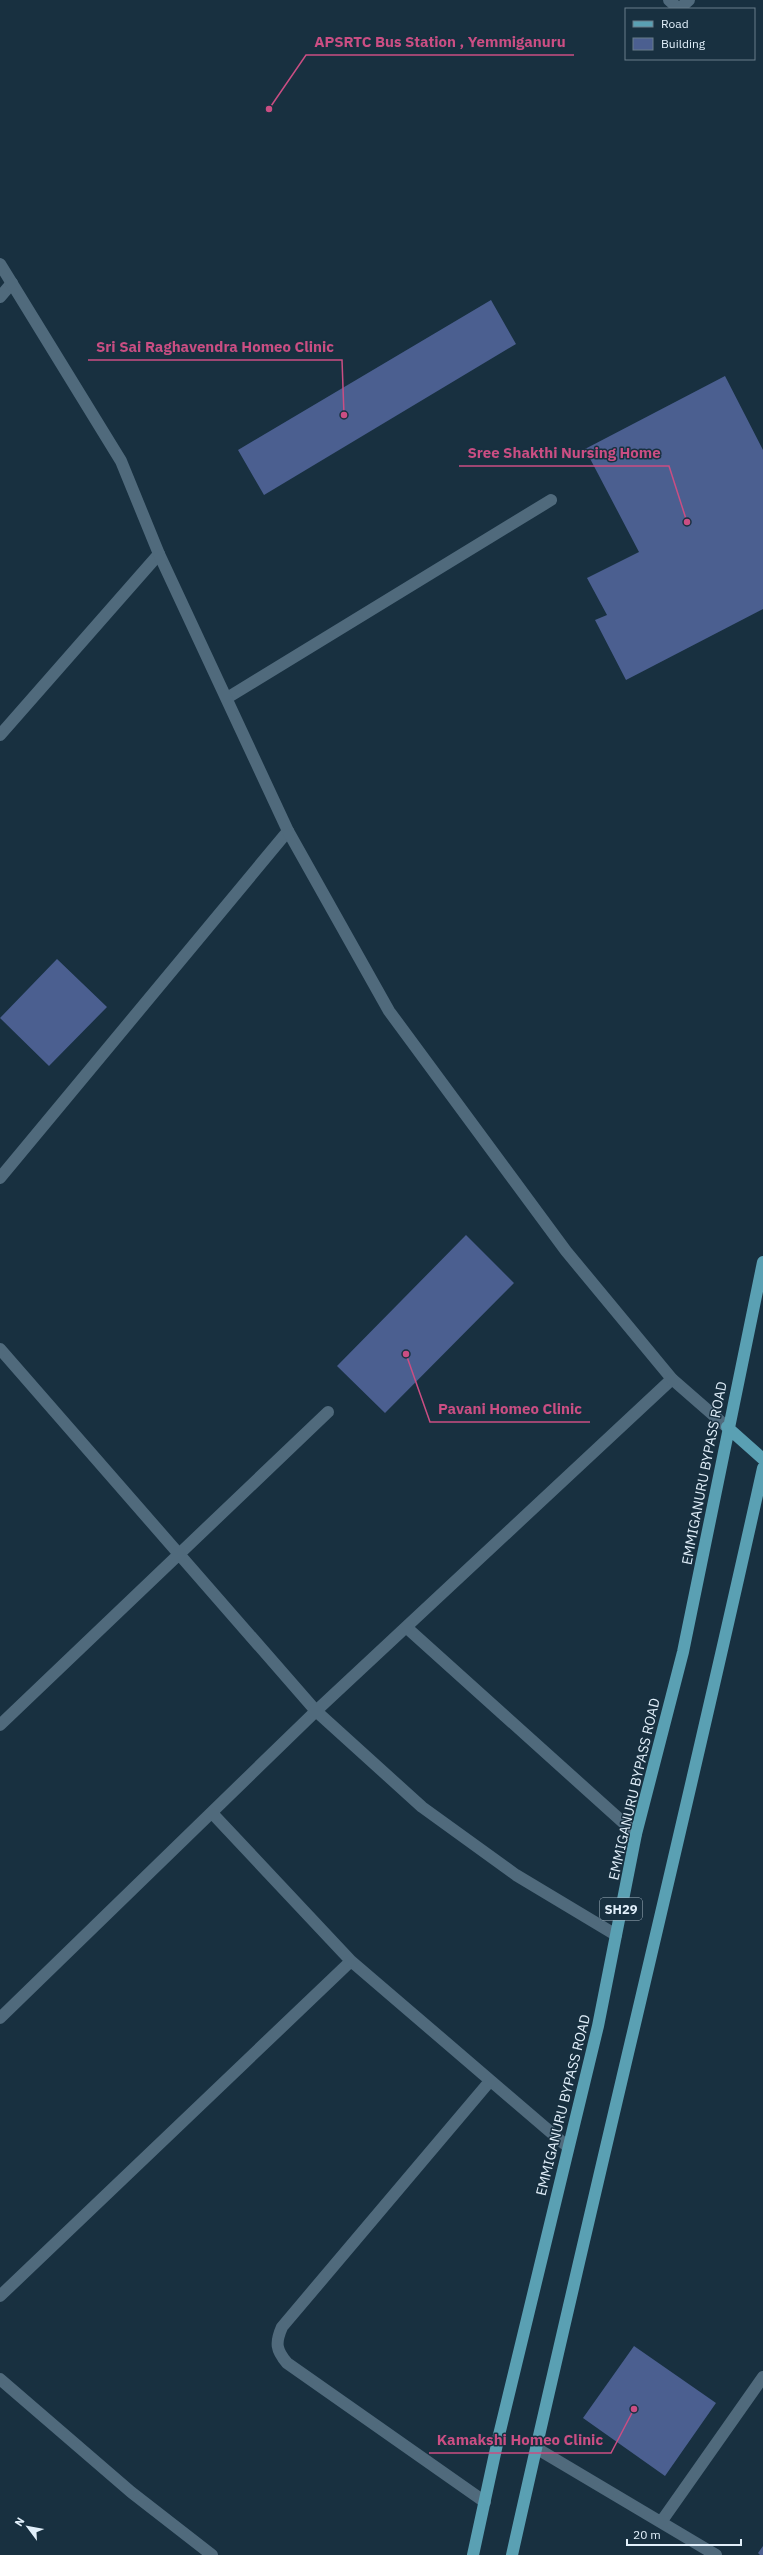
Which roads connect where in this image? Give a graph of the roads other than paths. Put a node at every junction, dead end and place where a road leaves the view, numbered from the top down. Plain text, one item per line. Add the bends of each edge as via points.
1 (669, 0) edge
2 (689, 0) edge
3 (678, 8) edge
4 (680, 8) edge
5 (0, 264) edge
6 (12, 283) junction
7 (0, 297) edge
8 (551, 500) dead end
9 (159, 554) junction
10 (227, 698) junction
11 (0, 735) edge
12 (288, 831) junction
13 (0, 1178) edge
14 (763, 1262) edge
15 (0, 1349) edge
16 (672, 1379) junction
17 (328, 1412) dead end
18 (727, 1427) junction
19 (763, 1458) edge
20 (763, 1468) edge
21 (177, 1554) junction
22 (406, 1627) junction
23 (316, 1711) junction
24 (0, 1725) edge
25 (212, 1813) junction
26 (636, 1834) junction
27 (616, 1935) junction
28 (352, 1961) junction
29 (0, 2018) edge
30 (490, 2080) junction
31 (568, 2147) junction
32 (0, 2296) edge
33 (763, 2377) edge
34 (0, 2379) edge
35 (536, 2448) junction
36 (485, 2502) junction
37 (661, 2522) junction
38 (212, 2555) edge
39 (473, 2555) edge
40 (512, 2555) edge
41 (716, 2555) edge

1 - 3 street
2 - 4 street
5 - 6 street
6 - 7 street
6 - 9 street via 121,461
8 - 10 street
9 - 10 street
9 - 11 street
10 - 12 street
12 - 13 street
12 - 16 street via 389,1011 566,1251
14 - 18 main road, EMMIGANURU BYPASS ROAD / SH29
15 - 21 street
16 - 18 street
16 - 22 street
17 - 21 street
18 - 19 main road
18 - 26 main road, EMMIGANURU BYPASS ROAD / SH29 via 683,1652
20 - 35 main road, SH29 via 707,1719
21 - 23 street
21 - 24 street
22 - 23 street
22 - 26 street
23 - 25 street
23 - 27 street via 422,1807 516,1875
25 - 28 street
25 - 29 street
26 - 27 main road, EMMIGANURU BYPASS ROAD / SH29
27 - 31 main road, EMMIGANURU BYPASS ROAD / SH29 via 598,2026
28 - 30 street
28 - 32 street
30 - 31 street
30 - 36 street via 282,2327 276,2341 278,2352 287,2363
31 - 36 main road, EMMIGANURU BYPASS ROAD / SH29
33 - 37 street
34 - 38 street via 131,2492
35 - 37 street
35 - 40 main road, SH29
36 - 39 main road, EMMIGANURU BYPASS ROAD / SH29
37 - 41 street

